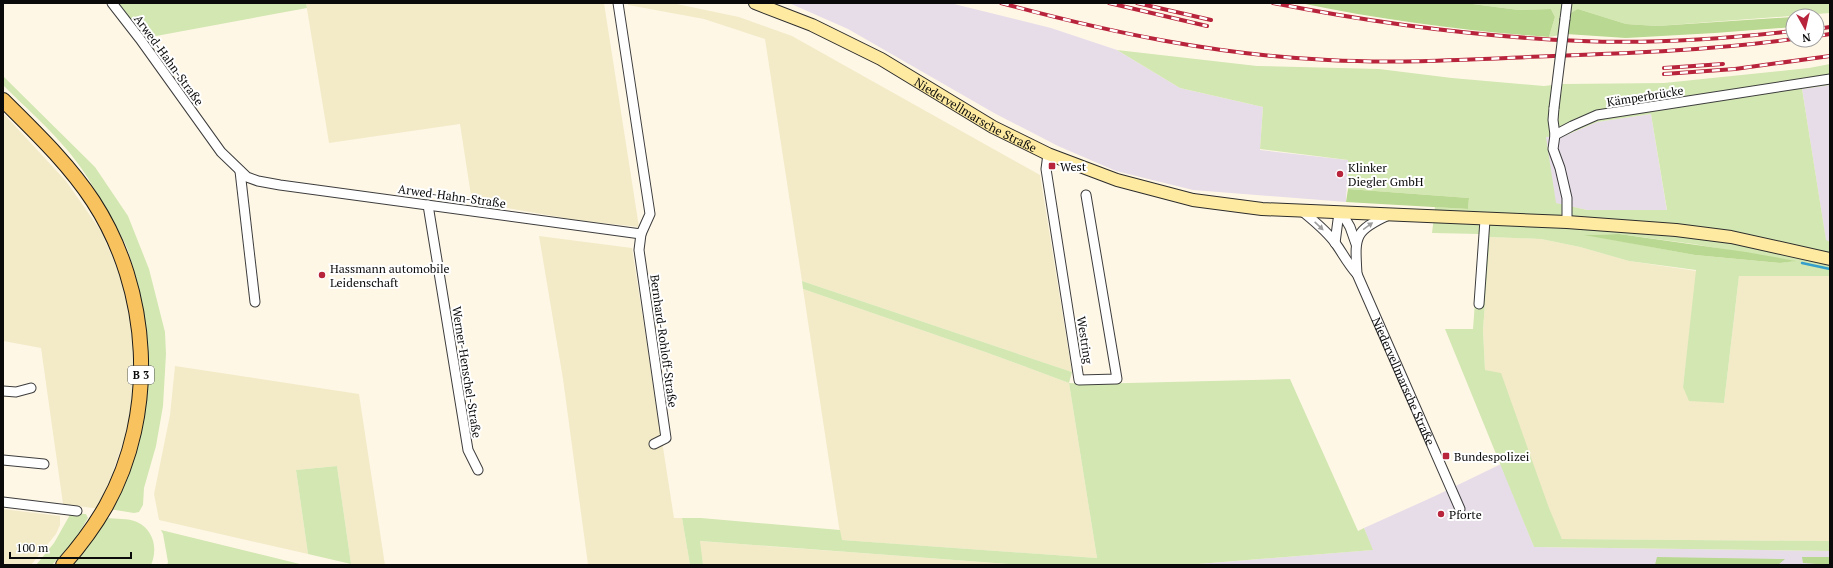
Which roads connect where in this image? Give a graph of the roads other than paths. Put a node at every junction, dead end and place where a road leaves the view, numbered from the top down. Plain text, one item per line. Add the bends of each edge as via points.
1 (112, 3) edge
2 (618, 3) edge
3 (755, 3) edge
4 (1567, 3) edge
5 (1830, 79) edge
6 (3, 100) edge
7 (1555, 135) junction
8 (1048, 154) junction
9 (240, 172) junction
10 (1086, 195) dead end
11 (428, 205) junction
12 (1302, 211) junction
13 (1342, 213) junction
14 (1390, 215) junction
15 (1484, 220) junction
16 (1567, 222) junction
17 (641, 234) junction
18 (1335, 243) junction
19 (1356, 244) junction
20 (1830, 259) edge
21 (1357, 274) junction
22 (255, 302) dead end
23 (1479, 304) dead end
24 (31, 388) dead end
25 (3, 391) edge
26 (654, 444) dead end
27 (3, 460) edge
28 (44, 464) dead end
29 (478, 470) dead end
30 (3, 502) edge
31 (1460, 509) dead end
32 (76, 511) dead end
33 (63, 565) edge

1 - 9 street, Arwed-Hahn-Straße via 220,152
2 - 17 street via 650,214
3 - 8 main road, Niedervellmarsche Straße via 812,25 881,59 994,127
4 - 7 street, bridge via 1554,108
5 - 7 street, Kämperbrücke via 1597,115
6 - 33 main road, B 3 via 59,156 93,202 121,256 132,289 139,327 141,366 134,433 106,506
7 - 16 street via 1554,149 1567,198
8 - 10 street, Westring via 1046,169 1079,380 1117,379
8 - 12 main road, Niedervellmarsche Straße via 1117,180 1192,200
9 - 11 street, Arwed-Hahn-Straße via 258,181
9 - 22 street
11 - 17 street, Arwed-Hahn-Straße
11 - 29 street, Werner-Henschel-Straße via 468,450
12 - 13 main road, Niedervellmarsche Straße
12 -> 18 street, Niedervellmarsche Straße
13 - 14 main road, Niedervellmarsche Straße
13 - 18 street via 1338,220
13 - 19 street, Niedervellmarsche Straße
14 - 15 main road, Niedervellmarsche Straße
19 -> 14 street via 1363,229
15 - 16 main road, Niedervellmarsche Straße
15 - 23 street
16 - 20 main road, Niedervellmarsche Straße via 1731,237
17 - 26 street, Bernhard-Rohloff-Straße via 639,250 666,438
18 - 21 street, Niedervellmarsche Straße via 1346,262
19 - 21 street, Niedervellmarsche Straße
21 - 31 street, Niedervellmarsche Straße
24 - 25 street via 16,392
27 - 28 street
30 - 32 street

